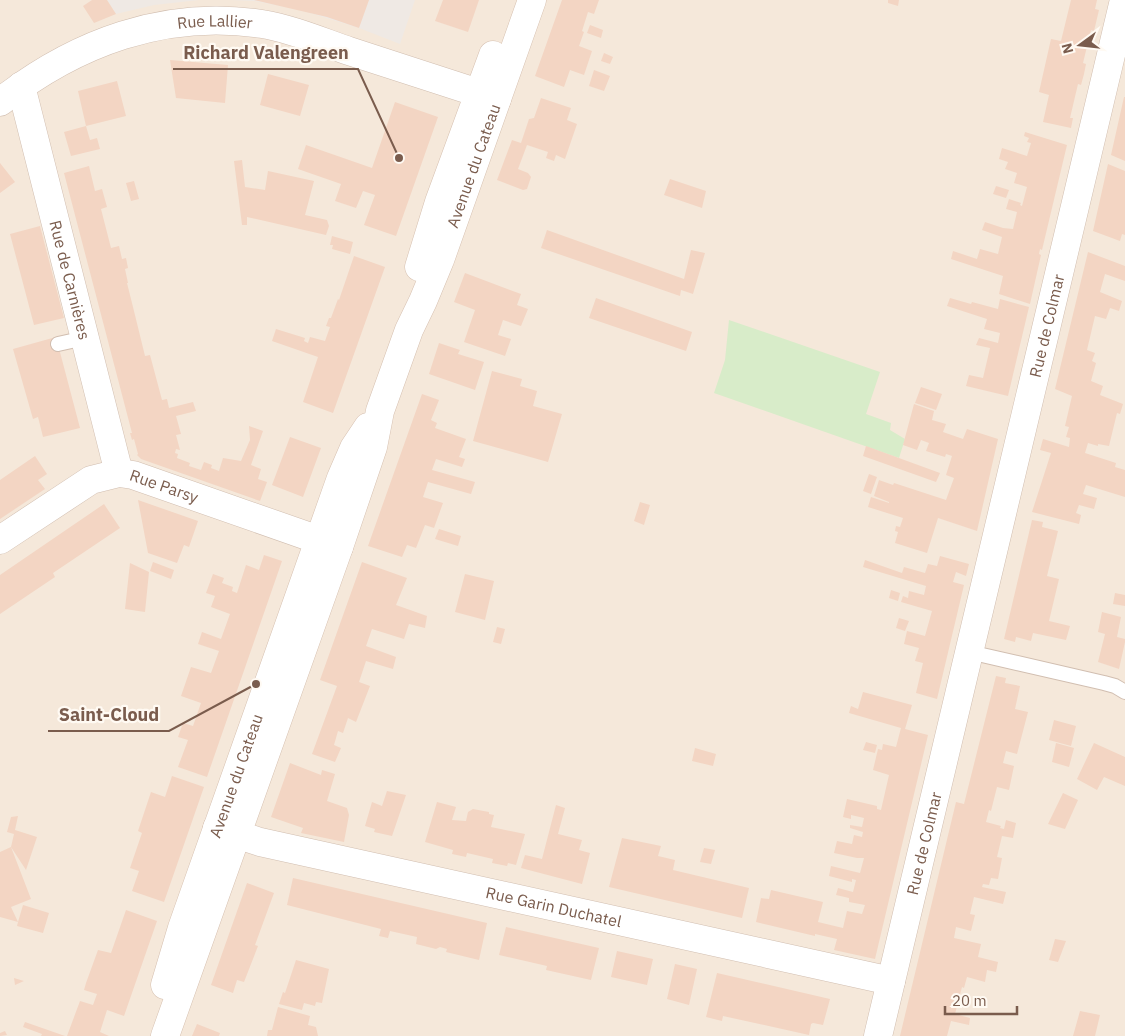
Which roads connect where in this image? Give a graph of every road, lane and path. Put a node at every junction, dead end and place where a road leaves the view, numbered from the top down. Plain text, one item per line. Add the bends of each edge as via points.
1 (512, 0) edge
2 (532, 0) edge
3 (1124, 0) edge
4 (10, 94) edge
5 (488, 96) junction
6 (84, 338) junction
7 (58, 344) dead end
8 (119, 473) junction
9 (0, 540) edge
10 (329, 544) junction
11 (969, 652) junction
12 (1125, 692) edge
13 (227, 832) junction
14 (891, 981) junction
15 (149, 1036) edge
16 (165, 1036) edge
17 (878, 1036) edge

1 - 5 street, Avenue du Cateau
2 - 5 street, Avenue du Cateau
3 - 11 street, Rue de Colmar
4 - 5 street, Rue Lallier via 58,62 118,36 187,22 235,21 281,28
4 - 6 street, Rue de Carnières
5 - 10 street, Avenue du Cateau via 439,202 417,271 409,330 380,411 373,447
6 - 7 lane
6 - 8 street, Rue de Carnières
8 - 9 street, Rue Parsy via 91,480
8 - 10 street, Rue Parsy via 133,475
10 - 13 street, Avenue du Cateau
11 - 12 lane via 1104,683
11 - 14 street, Rue de Colmar
13 - 14 street, Rue Garin Duchatel
13 - 15 street, Avenue du Cateau via 177,942
13 - 16 street, Avenue du Cateau
14 - 17 street, Rue de Colmar

